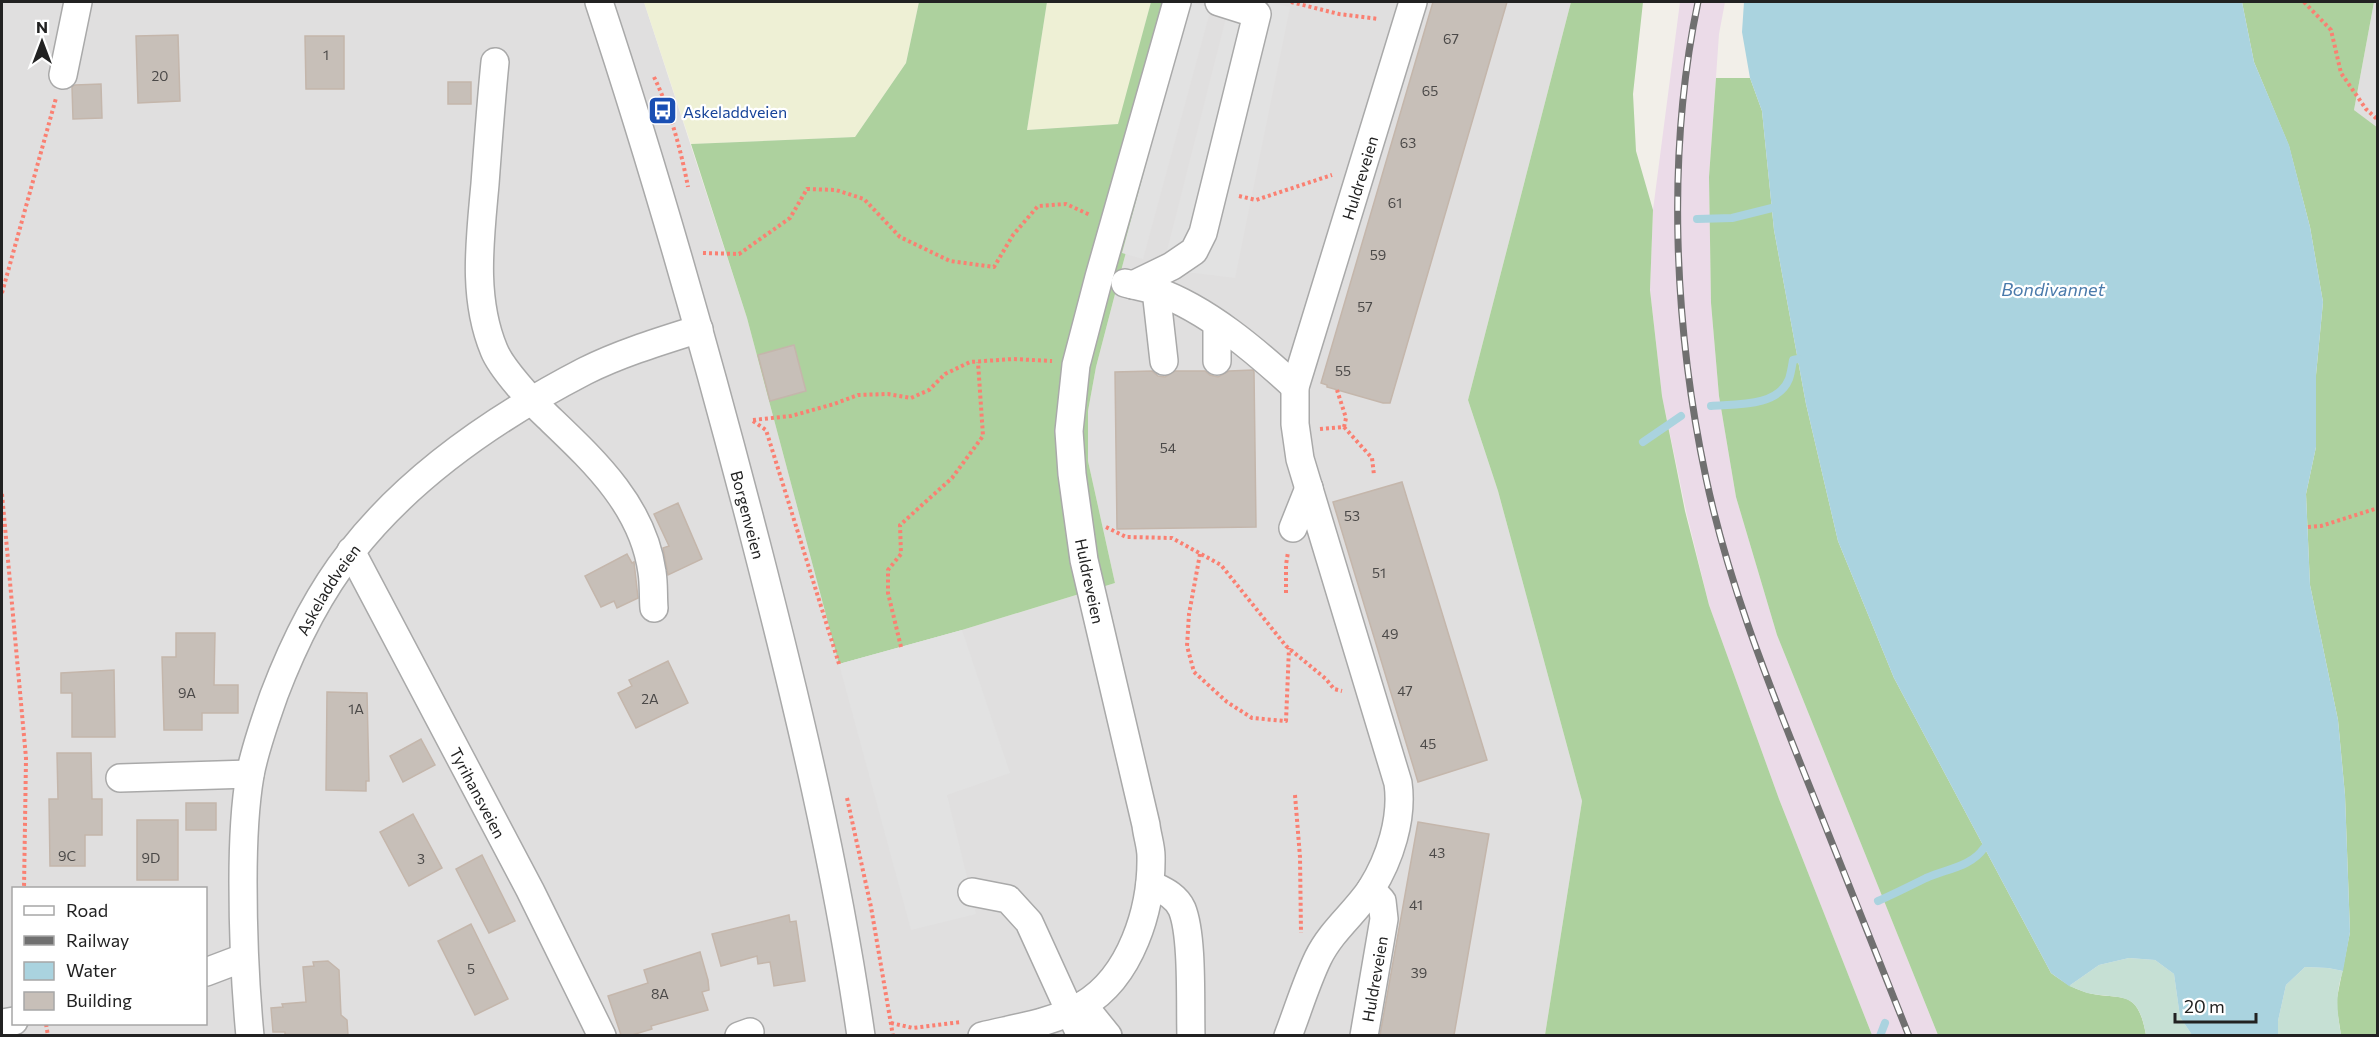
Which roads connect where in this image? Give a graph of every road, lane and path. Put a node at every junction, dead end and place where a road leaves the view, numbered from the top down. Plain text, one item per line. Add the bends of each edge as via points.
1 (78, 2) edge
2 (599, 2) edge
3 (1177, 2) edge
4 (1218, 2) edge
5 (1291, 2) edge
6 (1413, 2) edge
7 (2304, 2) edge
8 (1382, 19) dead end
9 (495, 62) dead end
10 (63, 75) joint
11 (2378, 120) edge
12 (1364, 164) junction
13 (1214, 190) junction
14 (1114, 225) junction
15 (702, 253) dead end
16 (1099, 277) junction
17 (1145, 288) junction
18 (2, 293) edge
19 (1217, 325) junction
20 (699, 329) junction
21 (1164, 361) dead end
22 (1217, 361) dead end
23 (978, 362) junction
24 (1076, 365) junction
25 (1295, 387) junction
26 (1337, 390) dead end
27 (532, 401) junction
28 (1344, 427) junction
29 (1296, 431) junction
30 (1374, 476) dead end
31 (1309, 488) junction
32 (2, 494) edge
33 (2378, 508) edge
34 (1102, 525) dead end
35 (2308, 527) dead end
36 (1293, 528) joint
37 (351, 551) junction
38 (1200, 554) junction
39 (1286, 593) dead end
40 (654, 608) dead end
41 (901, 647) dead end
42 (1289, 648) junction
43 (838, 664) dead end
44 (1371, 691) junction
45 (250, 774) junction
46 (120, 778) dead end
47 (1295, 795) dead end
48 (1150, 884) junction
49 (24, 887) edge
50 (1371, 889) junction
51 (972, 892) dead end
52 (243, 958) junction
53 (1318, 958) junction
54 (207, 972) edge
55 (1057, 1021) edge
56 (1188, 1032) edge
57 (250, 1035) edge
58 (602, 1035) edge
59 (861, 1035) edge
60 (982, 1035) edge
61 (1081, 1035) edge
62 (1108, 1035) edge
63 (1288, 1035) edge
64 (1364, 1035) edge

1 - 10 street
2 - 20 street, Borgenveien
3 - 14 street, Huldreveien
4 - 13 street via 1257,14
5 - 8 path
6 - 12 street, Huldreveien
7 - 11 path via 2331,30 2341,73
9 - 27 street via 479,290 484,322 495,353
10 - 18 path
12 - 13 path via 1256,200
12 - 25 street, Huldreveien
13 - 17 street via 1203,233 1194,250
14 - 15 path via 1066,204 1038,206 994,267 950,261 900,237 864,199 836,190 807,189 790,218 739,254
14 - 16 street, Huldreveien
16 - 17 street
16 - 24 street, Huldreveien
17 - 19 street via 1192,308
17 - 21 street
19 - 22 street
19 - 25 street via 1260,354
20 - 27 street, Askeladdveien via 587,370
20 - 59 street, Borgenveien via 819,800 850,954
23 - 24 path via 1013,359
23 - 41 path via 983,436 952,478 900,525 901,554 888,570 888,593
23 - 43 path via 945,374 929,390 911,398 858,395 791,416 753,420 766,430
24 - 48 street, Huldreveien via 1069,431 1076,506 1084,560 1146,825
25 - 29 street, Huldreveien
26 - 28 path via 1346,418
27 - 37 street, Askeladdveien via 461,446 409,488
27 - 40 street via 592,458 624,498 643,536 652,572
28 - 29 path
28 - 30 path via 1372,458
29 - 31 street, Huldreveien
31 - 36 street
31 - 44 street, Huldreveien
32 - 49 path via 26,758
33 - 35 path
34 - 38 path via 1126,537 1172,538
36 - 39 path
37 - 45 street, Askeladdveien via 318,601 286,662
37 - 58 street, Tyrihansveien
38 - 42 path via 1221,565
38 - 42 path via 1187,646 1194,672 1252,718 1286,721
42 - 44 path via 1334,689 1349,693
44 - 50 street, Huldreveien via 1400,800 1387,855
45 - 46 street
45 - 52 street, Askeladdveien via 243,832
47 - 53 path via 1301,939 1309,954
48 - 55 street, Huldreveien via 1144,917 1123,966 1098,993
48 - 56 street via 1170,893 1181,908 1187,932
50 - 53 street, Huldreveien via 1336,929
50 - 64 street, Huldreveien via 1382,901 1384,919
51 - 55 street via 1008,899 1029,922
52 - 54 street
52 - 57 street, Askeladdveien
53 - 63 street, Huldreveien
55 - 60 street, Huldreveien
55 - 61 street
55 - 62 street

